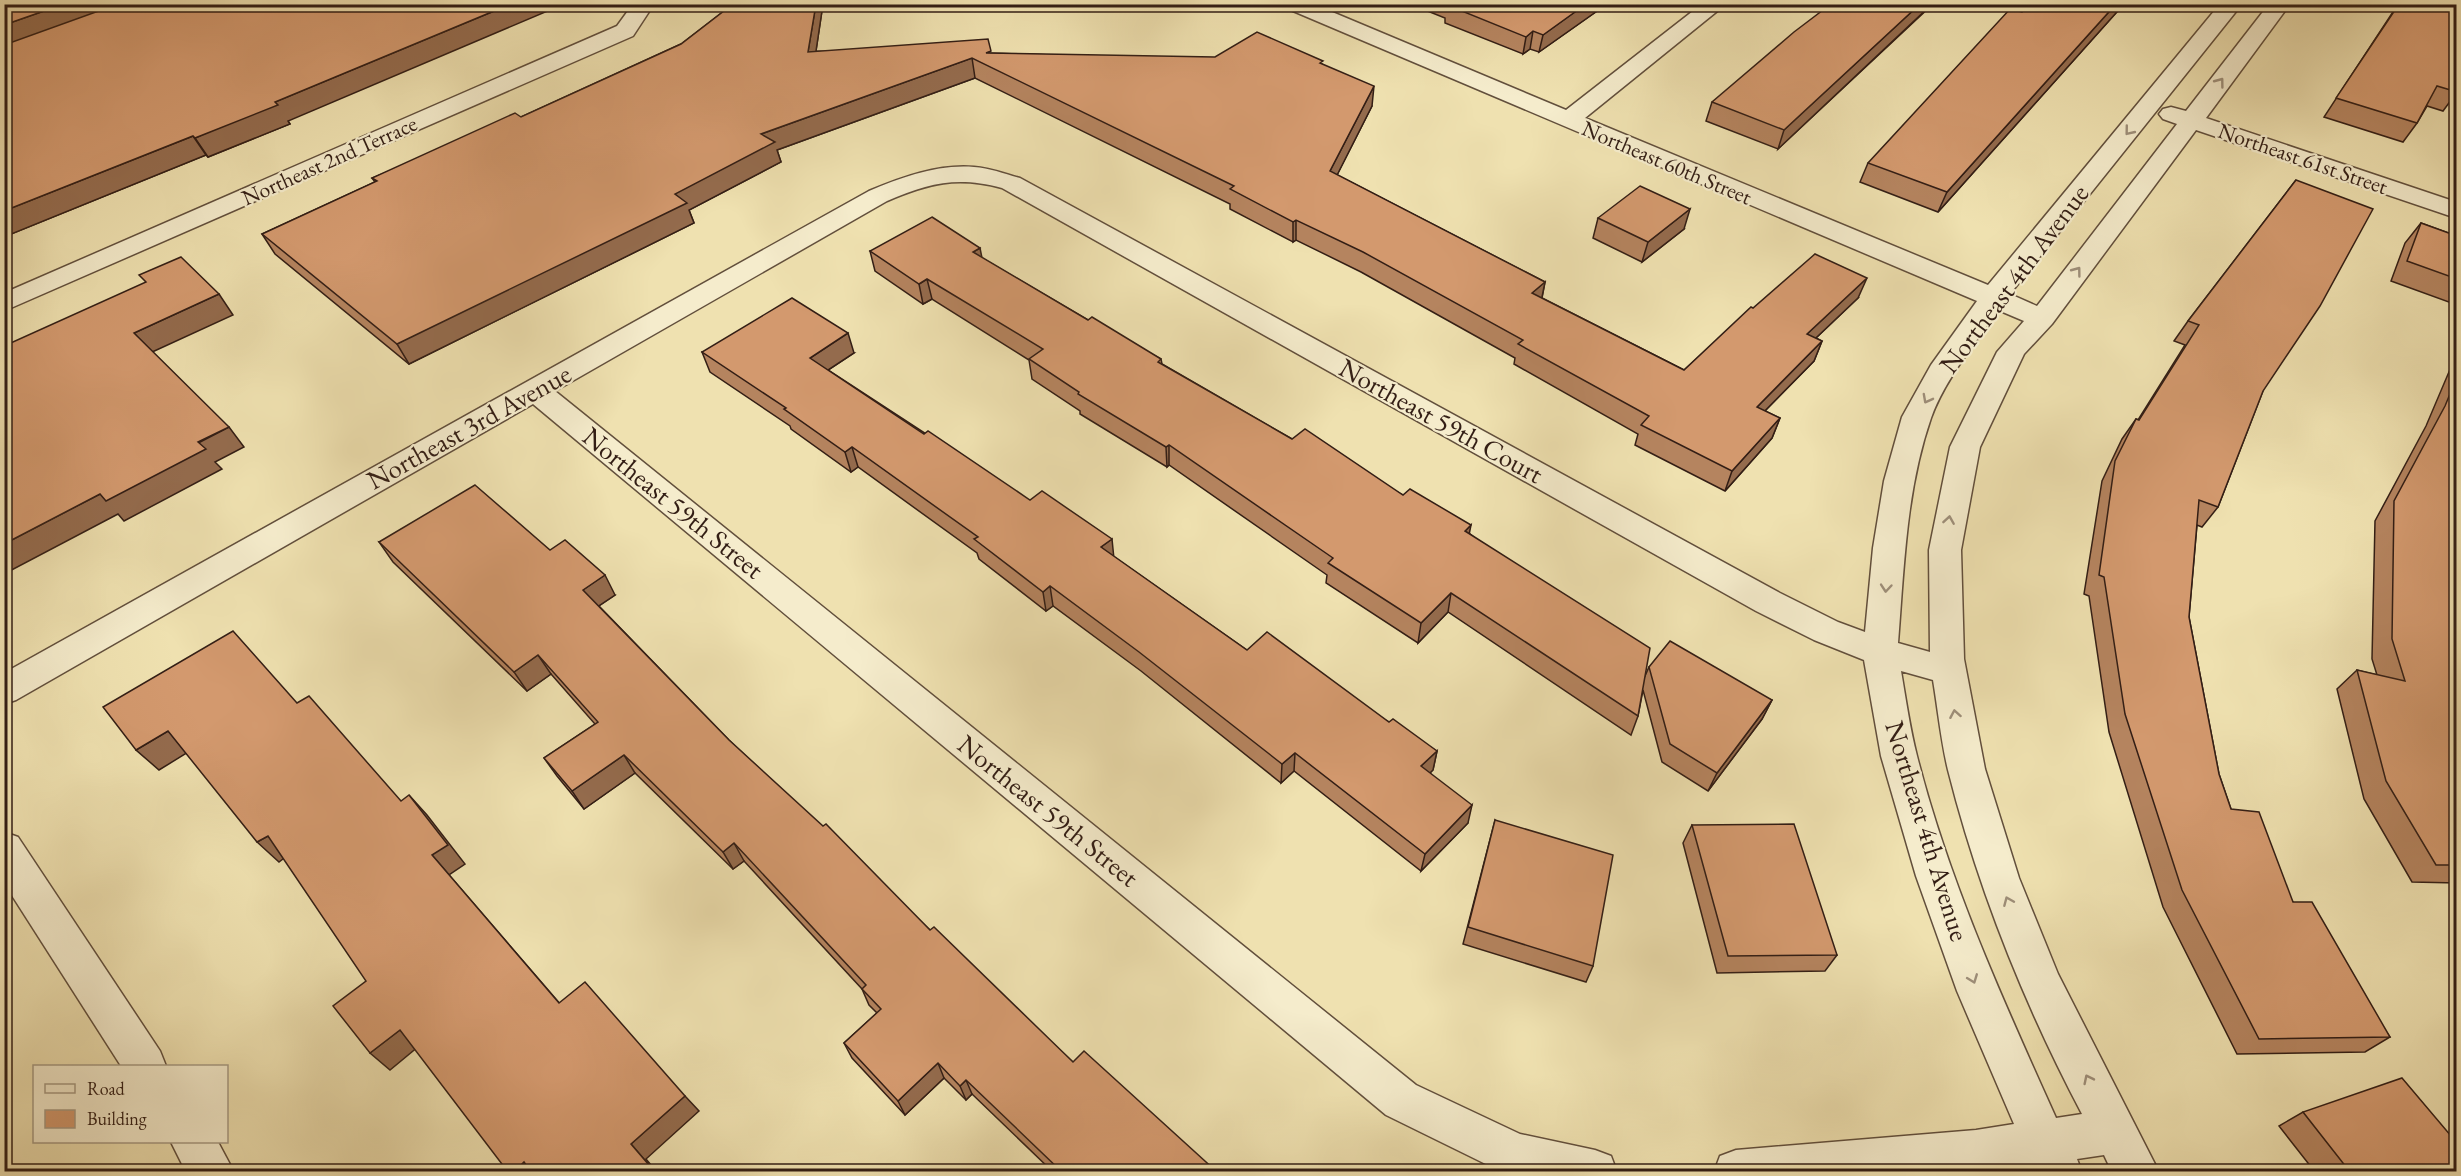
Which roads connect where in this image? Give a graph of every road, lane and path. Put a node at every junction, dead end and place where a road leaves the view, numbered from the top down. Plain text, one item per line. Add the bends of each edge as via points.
1 (644, 4) edge
2 (1293, 4) edge
3 (1716, 4) edge
4 (2232, 4) edge
5 (2280, 4) edge
6 (2149, 107) junction
7 (1567, 120) junction
8 (2191, 121) junction
9 (938, 177) joint
10 (2457, 210) edge
11 (1994, 297) junction
12 (4, 303) edge
13 (2042, 318) junction
14 (535, 390) junction
15 (1880, 652) junction
16 (1947, 670) junction
17 (4, 690) edge
18 (4, 849) edge
19 (144, 1065) edge
20 (2114, 1131) junction
21 (194, 1143) edge
22 (2052, 1156) edge
23 (212, 1172) edge
24 (1595, 1172) edge
25 (1736, 1172) edge
26 (2137, 1172) edge

1 - 12 street, Northeast 2nd Terrace via 625,31
2 - 7 street, Northeast 60th Street
3 - 7 street
4 - 6 street, Northeast 4th Avenue
8 -> 5 street, Northeast 4th Avenue
6 - 8 street, Northeast 61st Street
6 -> 11 street, Northeast 4th Avenue
7 - 11 street, Northeast 60th Street
8 - 10 street, Northeast 61st Street
13 -> 8 street, Northeast 4th Avenue
9 - 14 street, Northeast 3rd Avenue via 909,183 878,196
9 - 15 street, Northeast 59th Court via 974,174 1011,183 1768,602
11 - 13 street, Northeast 60th Street
11 -> 15 street, Northeast 4th Avenue via 1941,372 1917,417 1899,481
16 -> 13 street, Northeast 4th Avenue via 1944,581 1948,522 1963,450 1984,398 2012,350
14 - 17 street, Northeast 3rd Avenue
14 - 24 street, Northeast 59th Street via 1401,1100 1516,1155
15 - 16 street, Northeast 59th Court
15 -> 22 street, Northeast 4th Avenue via 1899,756 1935,876 1978,991
20 -> 16 street, Northeast 4th Avenue via 2052,1006 2002,888 1970,786
18 - 19 street
20 - 22 street
20 - 26 street
21 - 23 street
22 - 25 street via 1976,1152

